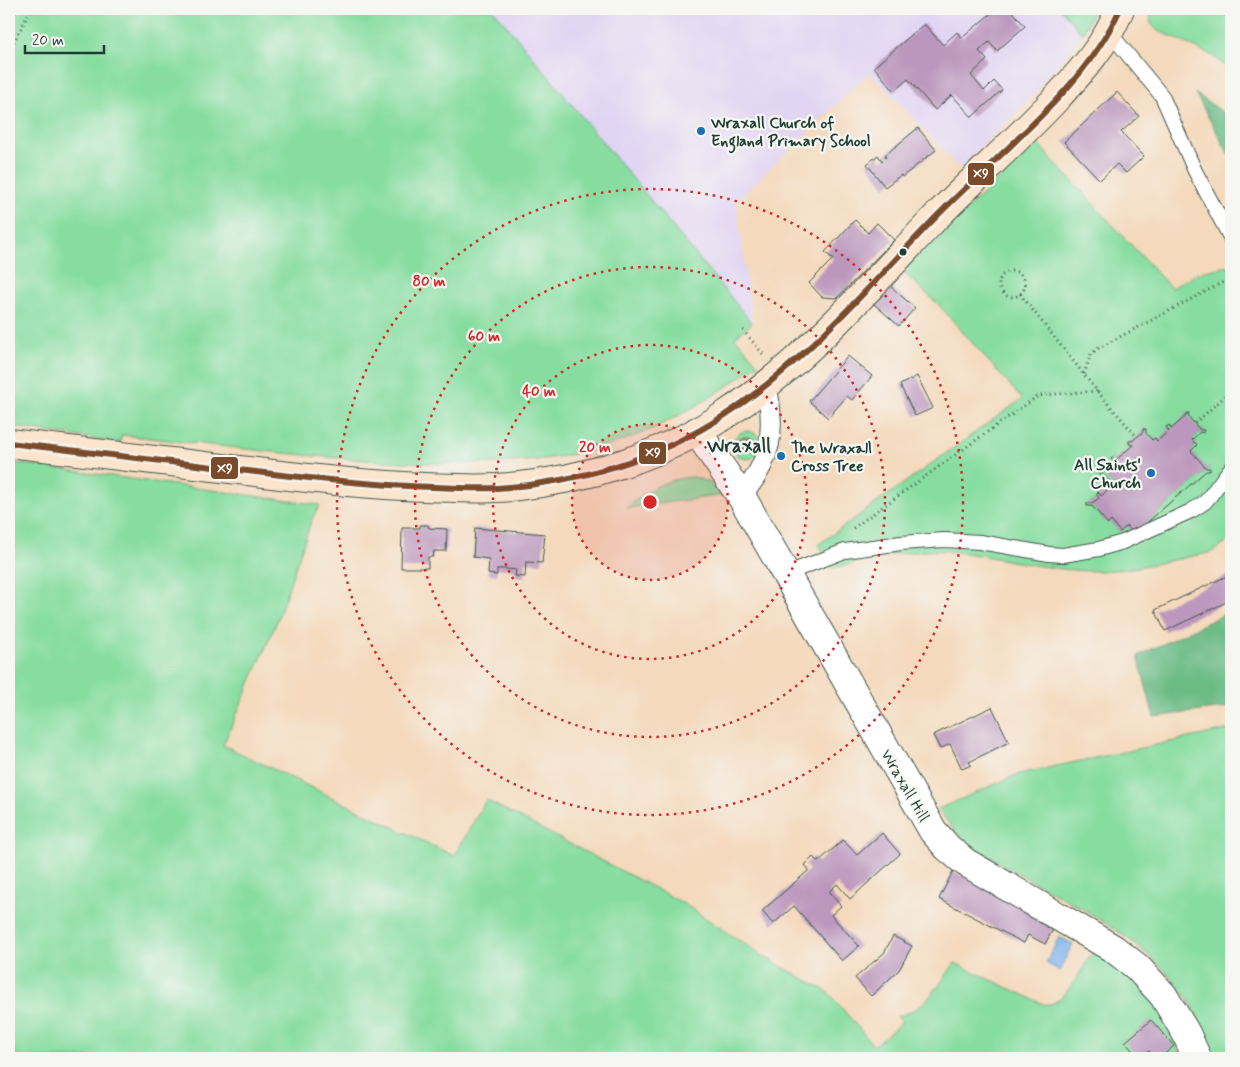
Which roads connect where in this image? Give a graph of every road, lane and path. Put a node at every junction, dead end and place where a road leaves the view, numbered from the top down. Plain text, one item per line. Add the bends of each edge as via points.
1 (31, 9) edge
2 (1115, 21) edge
3 (9, 51) edge
4 (1231, 239) edge
5 (1231, 278) edge
6 (1020, 294) junction
7 (1084, 374) junction
8 (766, 384) junction
9 (1097, 391) junction
10 (1231, 391) edge
11 (1195, 424) dead end
12 (697, 431) junction
13 (1138, 437) dead end
14 (9, 443) edge
15 (1231, 468) edge
16 (741, 496) junction
17 (839, 553) junction
18 (785, 574) junction
19 (1197, 1058) edge

1 - 3 path
2 - 4 lane via 1162,96 1195,171
2 - 8 main road via 1085,68 1028,129 948,205 830,328
5 - 7 path via 1099,348 1091,354
6 - 6 path via 1014,297 1002,293 999,286 1003,274 1016,272 1022,276 1024,289
6 - 7 path
7 - 9 path
8 - 12 main road via 724,416
8 - 16 street via 771,407 770,440 761,470
9 - 13 path
9 - 17 path via 1043,394 1035,398 843,536 838,541
10 - 11 path
12 - 14 main road via 676,443 598,470 548,482 473,489 361,484
12 - 16 street, Wraxall Hill
15 - 17 lane via 1205,502 1191,511 1123,542 1099,549 1063,555 980,542 944,540
16 - 18 street, Wraxall Hill
17 - 18 lane
18 - 19 street, Wraxall Hill via 933,831 965,862 1114,949 1138,967 1163,995 1186,1032

